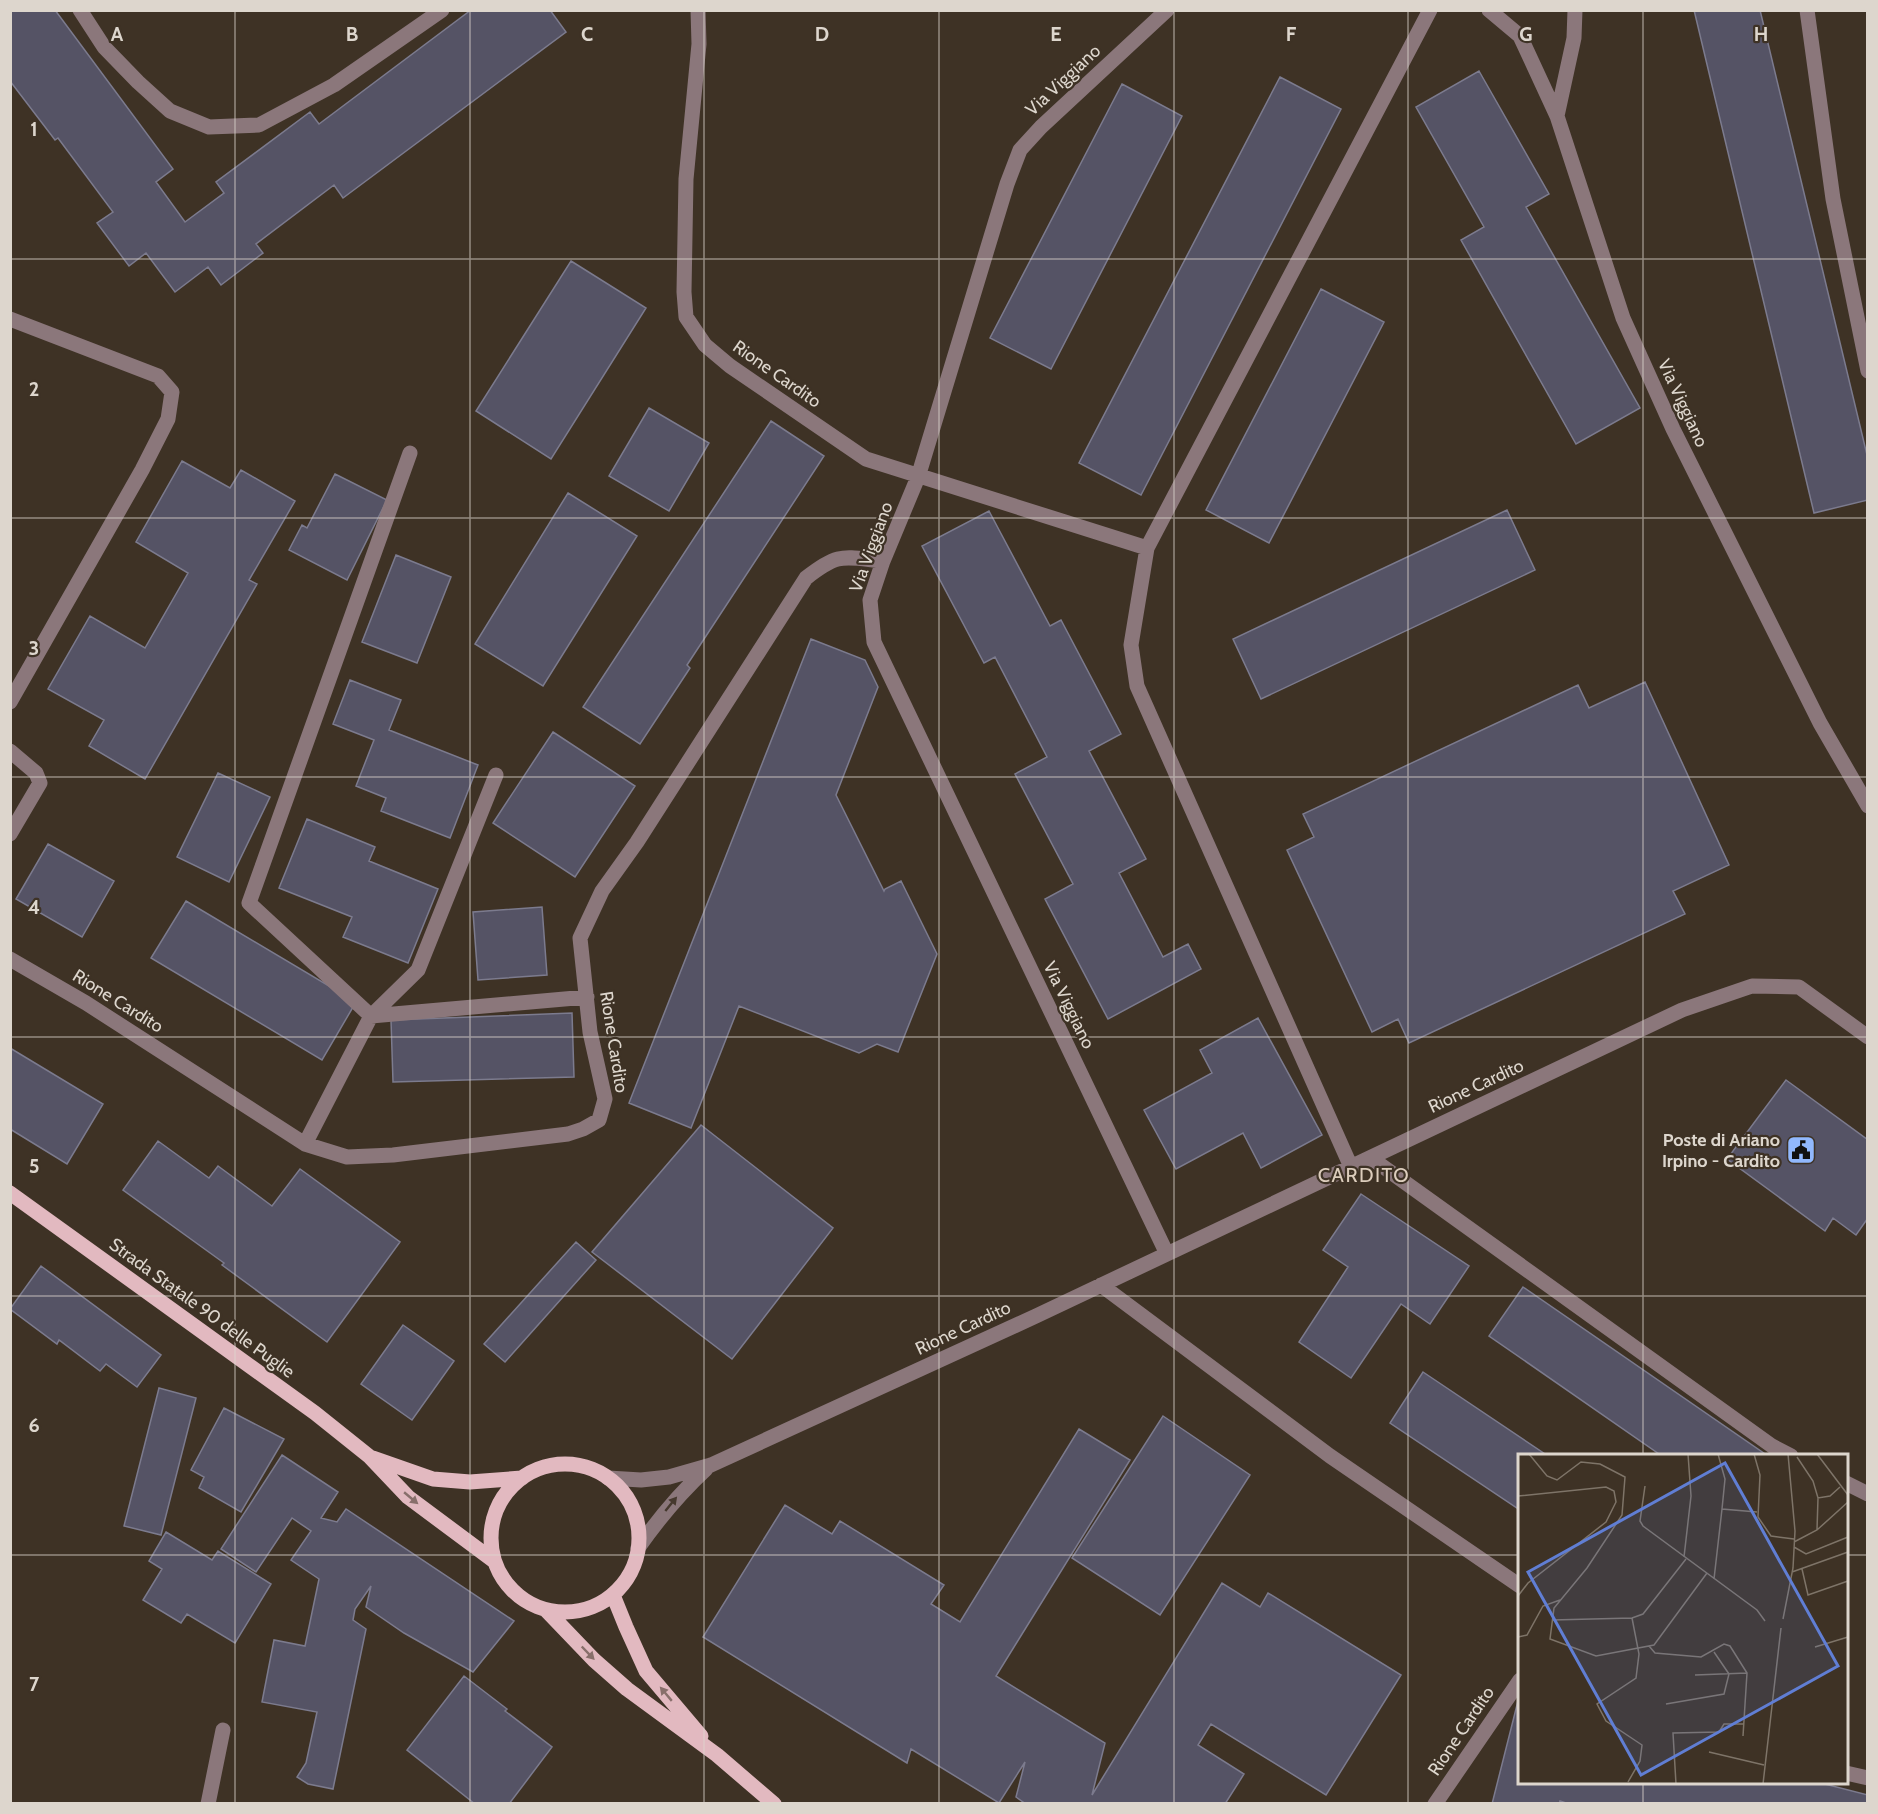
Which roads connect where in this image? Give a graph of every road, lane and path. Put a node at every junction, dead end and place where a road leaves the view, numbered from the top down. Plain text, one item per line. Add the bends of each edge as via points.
1 (80, 10) edge
2 (442, 10) edge
3 (698, 10) edge
4 (1167, 10) edge
5 (1430, 10) edge
6 (1489, 10) edge
7 (1575, 10) edge
8 (1806, 10) edge
9 (1557, 116) junction
10 (10, 319) edge
11 (1868, 371) edge
12 (410, 453) dead end
13 (918, 477) junction
14 (1147, 548) junction
15 (883, 561) junction
16 (10, 702) edge
17 (10, 751) edge
18 (496, 776) dead end
19 (1868, 806) edge
20 (10, 834) edge
21 (10, 959) edge
22 (586, 997) junction
23 (371, 1016) junction
24 (1868, 1037) edge
25 (305, 1144) junction
26 (1371, 1158) junction
27 (1352, 1167) junction
28 (10, 1193) edge
29 (1167, 1254) junction
30 (1101, 1285) junction
31 (1789, 1454) edge
32 (370, 1457) junction
33 (711, 1466) junction
34 (522, 1478) junction
35 (608, 1478) junction
36 (1848, 1485) edge
37 (1868, 1494) edge
38 (638, 1548) junction
39 (494, 1561) junction
40 (1518, 1585) edge
41 (613, 1595) junction
42 (548, 1611) junction
43 (1518, 1683) edge
44 (223, 1730) dead end
45 (717, 1755) junction
46 (1848, 1773) edge
47 (1868, 1778) edge
48 (208, 1803) edge
49 (774, 1803) edge
50 (1435, 1803) edge

1 - 2 street via 104,47 138,82 170,111 209,127 259,125 334,85
3 - 13 street, Rione Cardito via 699,44 686,179 686,317 705,345 740,373 866,459
4 - 13 street, Via Viggiano via 1020,150
5 - 14 street
6 - 9 street, Via Viggiano via 1521,36
7 - 9 street via 1574,38
8 - 11 street via 1833,199
9 - 19 street, Via Viggiano via 1627,328 1673,429 1820,723
10 - 16 street via 158,376 172,393 168,419 142,470
12 - 23 street via 249,903
13 - 14 street, Rione Cardito
13 - 15 street, Via Viggiano
14 - 27 street via 1131,645 1137,686
15 - 22 street, Rione Cardito via 844,557 825,562 806,578 602,891 580,938
15 - 29 street, Via Viggiano via 870,600 874,642
17 - 20 street via 36,773 40,783
18 - 23 street via 418,970
21 - 25 street, Rione Cardito via 86,1003
22 - 23 street
22 - 25 street, Rione Cardito via 605,1099 599,1120 583,1129 393,1155 347,1157
23 - 25 street
24 - 26 street, Rione Cardito via 1799,987 1752,986 1682,1010
26 - 27 street, Rione Cardito
26 - 31 street via 1772,1446
27 - 29 street, Rione Cardito
28 - 32 main road, Strada Statale 90 delle Puglie
29 - 30 street, Rione Cardito
30 - 33 street, Rione Cardito
30 - 40 street via 1330,1456
32 - 34 main road, Strada Statale 90 delle Puglie via 433,1479 470,1482
32 -> 39 main road, Strada Statale 90 delle Puglie via 408,1497
33 - 35 street, Rione Cardito via 669,1477
38 -> 33 street, Rione Cardito via 680,1492
34 - 35 main road, Strada Statale 90 delle Puglie via 542,1467 565,1464 587,1467
34 - 39 main road, Strada Statale 90 delle Puglie via 505,1494 494,1515 490,1538
35 - 38 main road, Strada Statale 90 delle Puglie via 633,1508
36 - 37 street
38 - 41 main road, Strada Statale 90 delle Puglie via 630,1574
39 - 42 main road, Strada Statale 90 delle Puglie via 505,1583 524,1600
41 - 42 main road, Strada Statale 90 delle Puglie via 571,1612
45 -> 41 main road, Strada Statale 90 delle Puglie via 646,1671
42 -> 45 main road, Strada Statale 90 delle Puglie via 627,1689
43 - 50 street, Rione Cardito
44 - 48 street
45 - 49 main road, Strada Statale 90 delle Puglie
46 - 47 street

